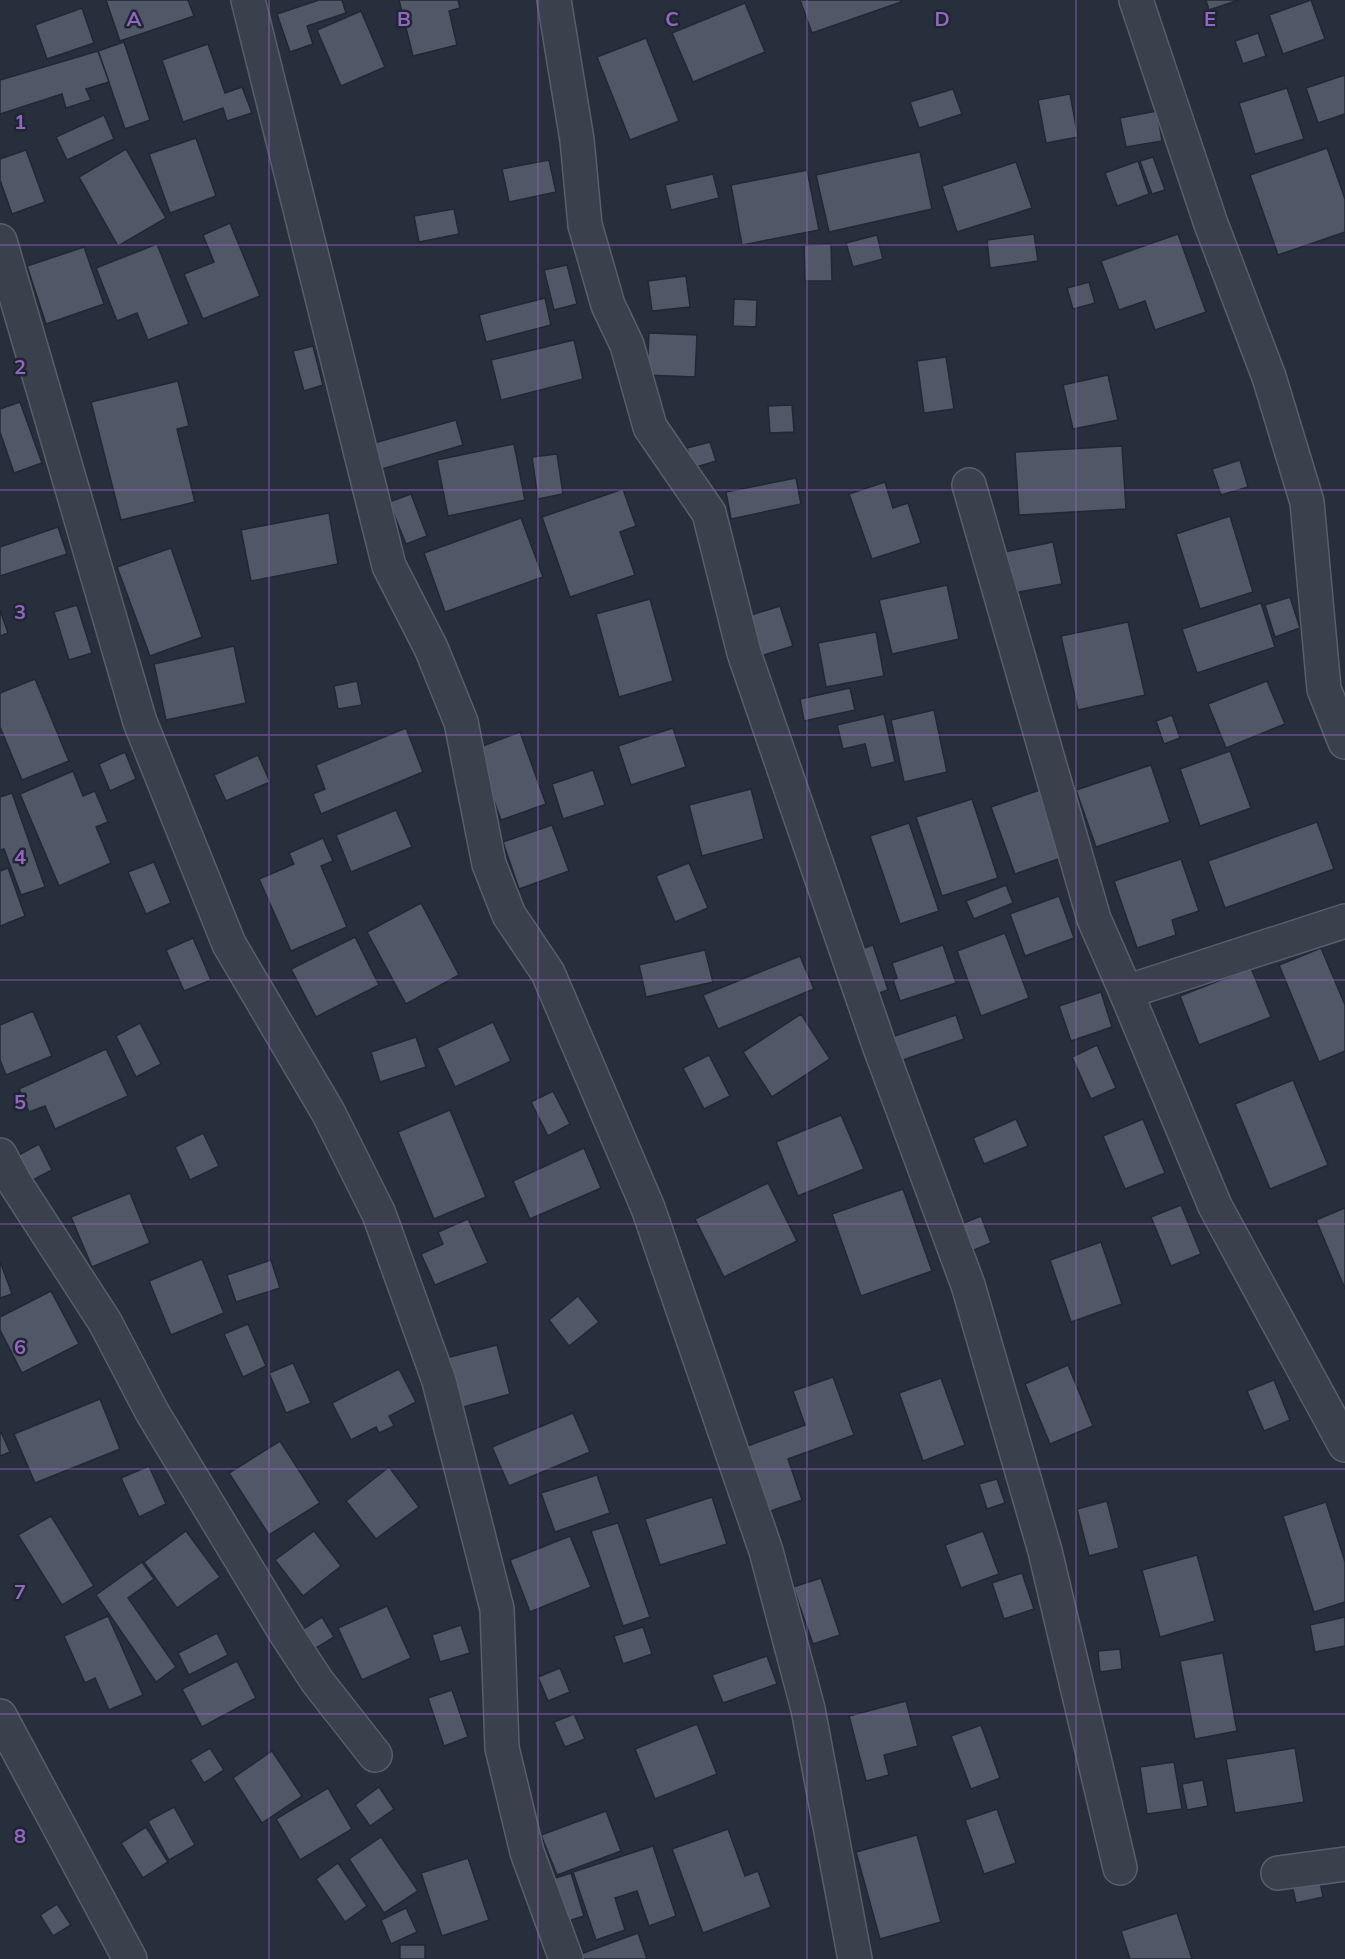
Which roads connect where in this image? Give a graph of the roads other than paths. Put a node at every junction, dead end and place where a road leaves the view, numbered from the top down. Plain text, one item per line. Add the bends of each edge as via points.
1 (248, 0) edge
2 (555, 0) edge
3 (1136, 0) edge
4 (0, 241) edge
5 (969, 485) dead end
6 (1345, 742) edge
7 (1345, 921) edge
8 (1126, 992) junction
9 (0, 1155) edge
10 (1345, 1445) edge
11 (0, 1716) edge
12 (375, 1755) dead end
13 (1345, 1864) edge
14 (1120, 1868) dead end
15 (1278, 1873) dead end
16 (130, 1959) edge
17 (566, 1959) edge
18 (855, 1959) edge

1 - 18 street via 389,566 462,722 489,864 509,915 548,973 648,1208 766,1551 808,1709
2 - 14 street via 577,140 585,225 608,305 627,345 650,427 709,513 748,664 879,1045 968,1285 1045,1551
3 - 6 street via 1211,224 1269,377 1307,502 1324,689
4 - 17 street via 140,722 229,944 328,1112 379,1214 439,1381 497,1610 502,1748 527,1852
5 - 8 street via 1094,919
7 - 8 street
8 - 10 street via 1215,1206
9 - 12 street via 105,1322 152,1412 285,1632 317,1681
11 - 16 street
13 - 15 street

